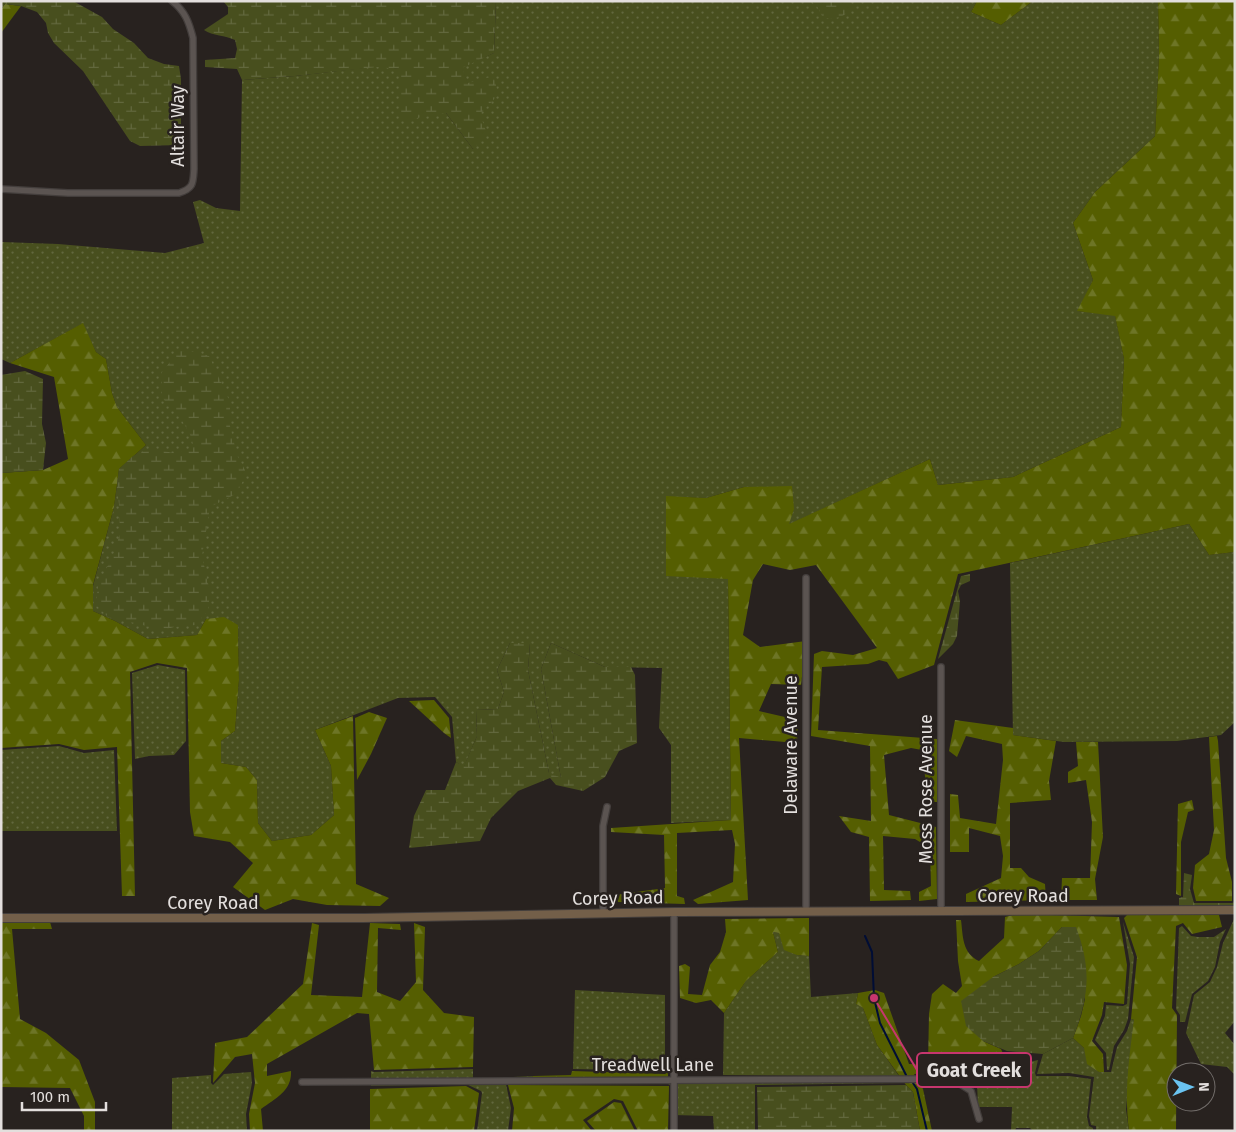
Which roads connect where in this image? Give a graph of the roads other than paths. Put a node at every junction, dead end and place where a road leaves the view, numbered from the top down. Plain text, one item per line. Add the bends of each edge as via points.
1 (172, 1) edge
2 (1, 189) edge
3 (806, 578) dead end
4 (941, 667) dead end
5 (607, 807) dead end
6 (1235, 910) edge
7 (941, 911) junction
8 (674, 912) junction
9 (806, 912) junction
10 (603, 914) junction
11 (1, 918) edge
12 (674, 1080) junction
13 (302, 1082) dead end
14 (979, 1119) dead end
15 (674, 1131) edge

1 - 2 street, Altair Way via 181,8 193,38 194,169 193,184 188,190 179,193 68,193
3 - 9 street, Delaware Avenue
4 - 7 street, Moss Rose Avenue
5 - 10 street via 603,826
6 - 7 street, Corey Road
7 - 9 street, Corey Road
8 - 9 street, Corey Road
8 - 10 street, Corey Road
8 - 12 street
10 - 11 street, Corey Road
12 - 13 street, Treadwell Lane
12 - 14 street, Treadwell Lane via 946,1079 971,1091
12 - 15 street

